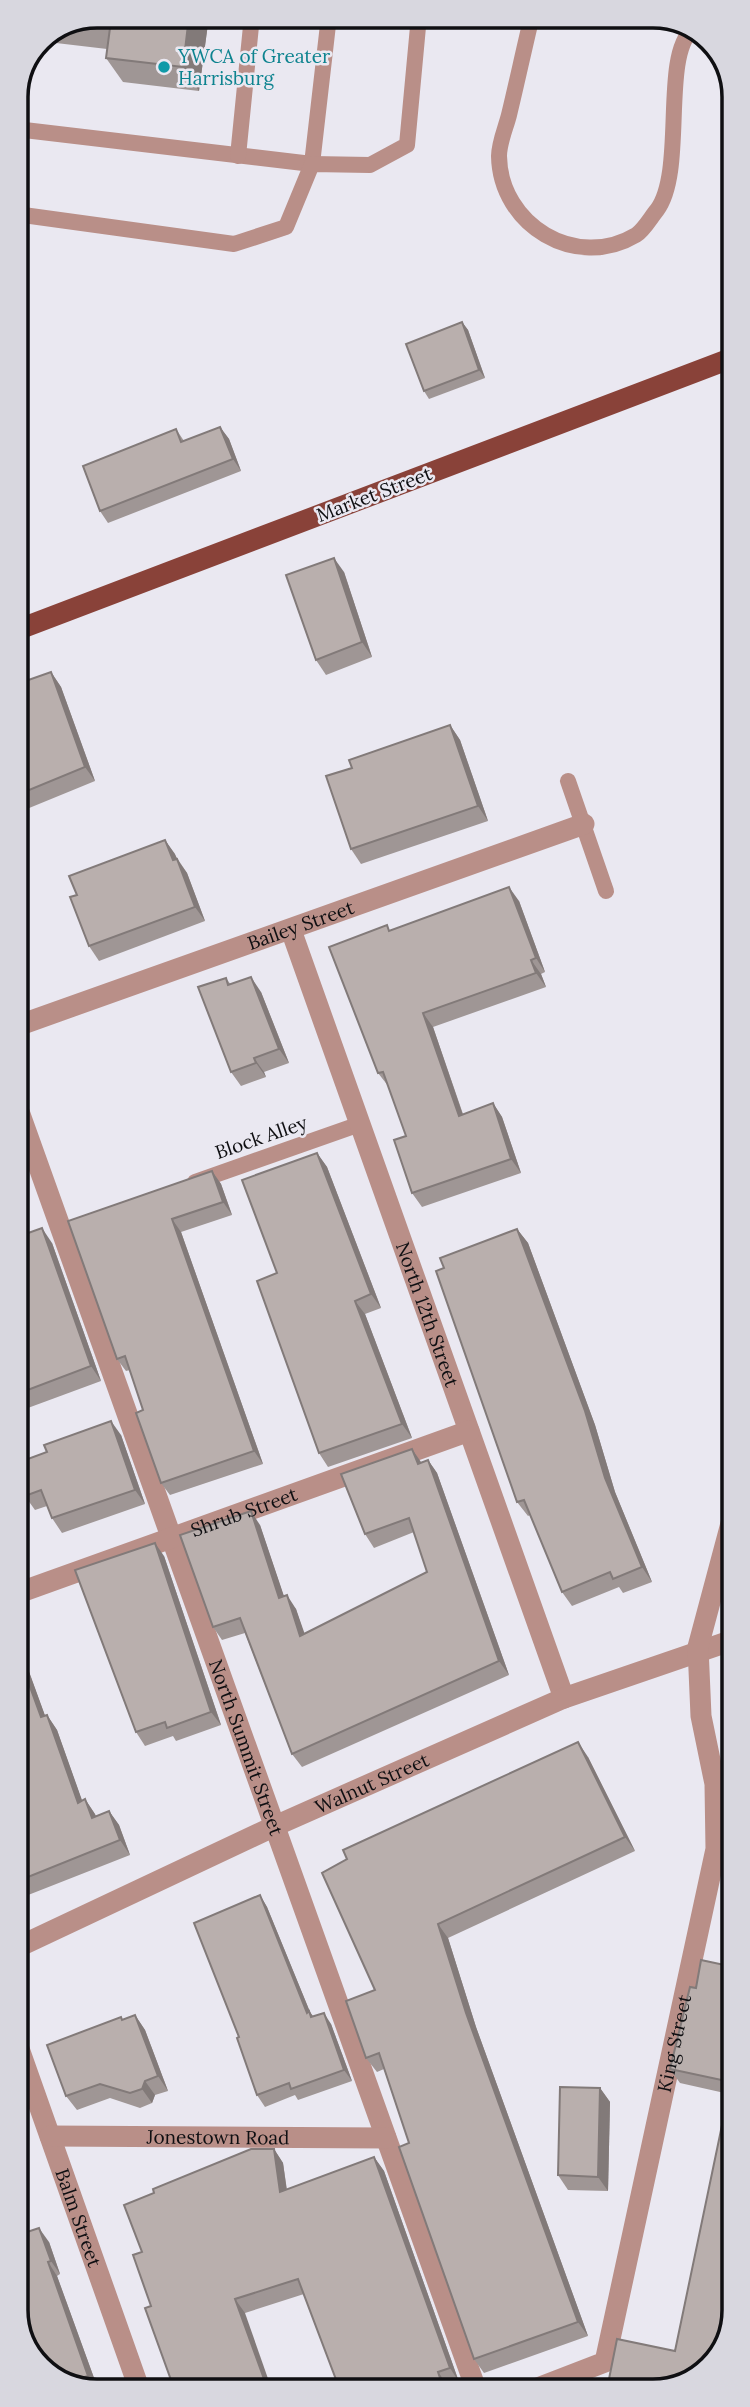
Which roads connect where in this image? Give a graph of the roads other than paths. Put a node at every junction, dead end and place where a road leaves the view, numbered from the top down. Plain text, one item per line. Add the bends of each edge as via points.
1 (252, 28) edge
2 (328, 28) edge
3 (418, 28) edge
4 (529, 28) edge
5 (686, 37) edge
6 (28, 130) edge
7 (238, 156) junction
8 (312, 164) junction
9 (28, 216) edge
10 (722, 362) edge
11 (28, 625) edge
12 (568, 782) dead end
13 (584, 824) junction
14 (606, 891) dead end
15 (291, 930) junction
16 (28, 1022) edge
17 (360, 1124) junction
18 (28, 1136) edge
19 (178, 1188) edge
20 (469, 1431) junction
21 (171, 1537) junction
22 (722, 1557) edge
23 (28, 1589) edge
24 (722, 1644) edge
25 (564, 1698) junction
26 (275, 1826) junction
27 (28, 1942) edge
28 (28, 2074) edge
29 (50, 2136) junction
30 (386, 2138) junction
31 (135, 2379) edge
32 (472, 2379) edge
33 (560, 2379) edge

1 - 7 lane
2 - 8 lane
3 - 8 lane via 407,145 370,165
4 - 5 lane via 499,156 508,197 537,229 568,247 601,248 638,234 663,202 672,159 677,71
6 - 7 lane
7 - 8 lane
8 - 9 lane via 286,227 234,244
10 - 11 main road, Market Street
12 - 13 lane
13 - 14 lane
13 - 15 street, Bailey Street
15 - 16 street, Bailey Street
15 - 17 street, North 12th Street
17 - 19 lane, Block Alley
17 - 20 street, North 12th Street
18 - 21 street, North Summit Street
20 - 21 street, Shrub Street
20 - 25 street, North 12th Street
21 - 23 street, Shrub Street
21 - 26 street, North Summit Street
22 - 33 street, King Street via 698,1647 701,1716 715,1784 716,1849 605,2361
24 - 25 street, Walnut Street
25 - 26 street, Walnut Street
26 - 27 street, Walnut Street
26 - 30 street, North Summit Street
28 - 29 street, Balm Street
29 - 30 street, Jonestown Road
29 - 31 street, Balm Street
30 - 32 street, North Summit Street

